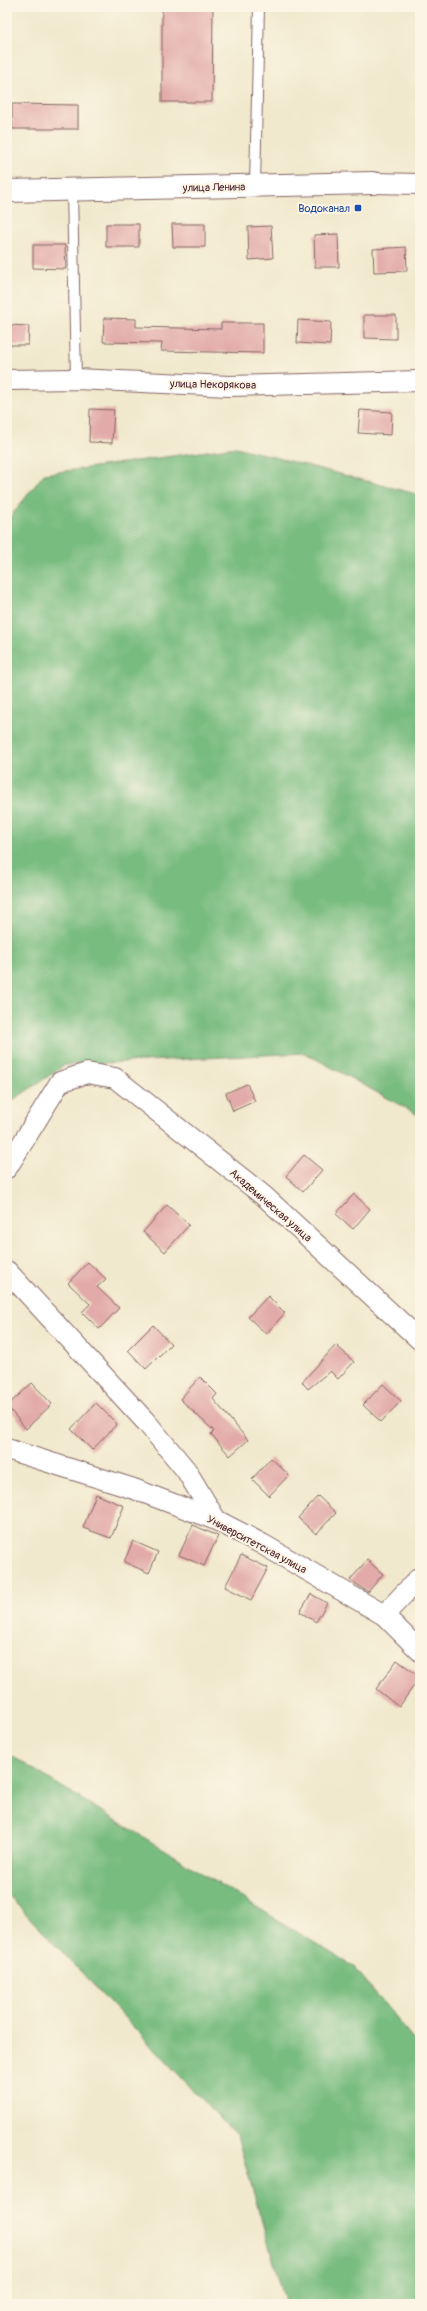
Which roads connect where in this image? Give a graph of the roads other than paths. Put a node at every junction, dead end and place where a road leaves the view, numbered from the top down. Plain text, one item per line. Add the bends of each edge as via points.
1 (260, 7) edge
2 (373, 183) joint
3 (420, 184) edge
4 (255, 186) junction
5 (72, 190) junction
6 (7, 191) edge
7 (76, 379) junction
8 (7, 380) edge
9 (420, 381) edge
10 (7, 1168) edge
11 (7, 1271) edge
12 (420, 1340) edge
13 (7, 1448) edge
14 (216, 1520) junction
15 (420, 1577) edge
16 (384, 1614) junction
17 (420, 1651) edge

1 - 4 lane
2 - 3 street, улица Ленина
2 - 4 street, улица Ленина
4 - 5 street, улица Ленина
5 - 6 street, улица Ленина
5 - 7 lane
7 - 8 street, улица Некорякова
7 - 9 street, улица Некорякова via 229,386
10 - 12 street, Академическая улица via 60,1082 88,1073 115,1078 264,1196
11 - 14 street via 152,1429 186,1470
13 - 14 street, Университетская улица via 134,1489
14 - 16 street, Университетская улица
15 - 16 street
16 - 17 street, Университетская улица

